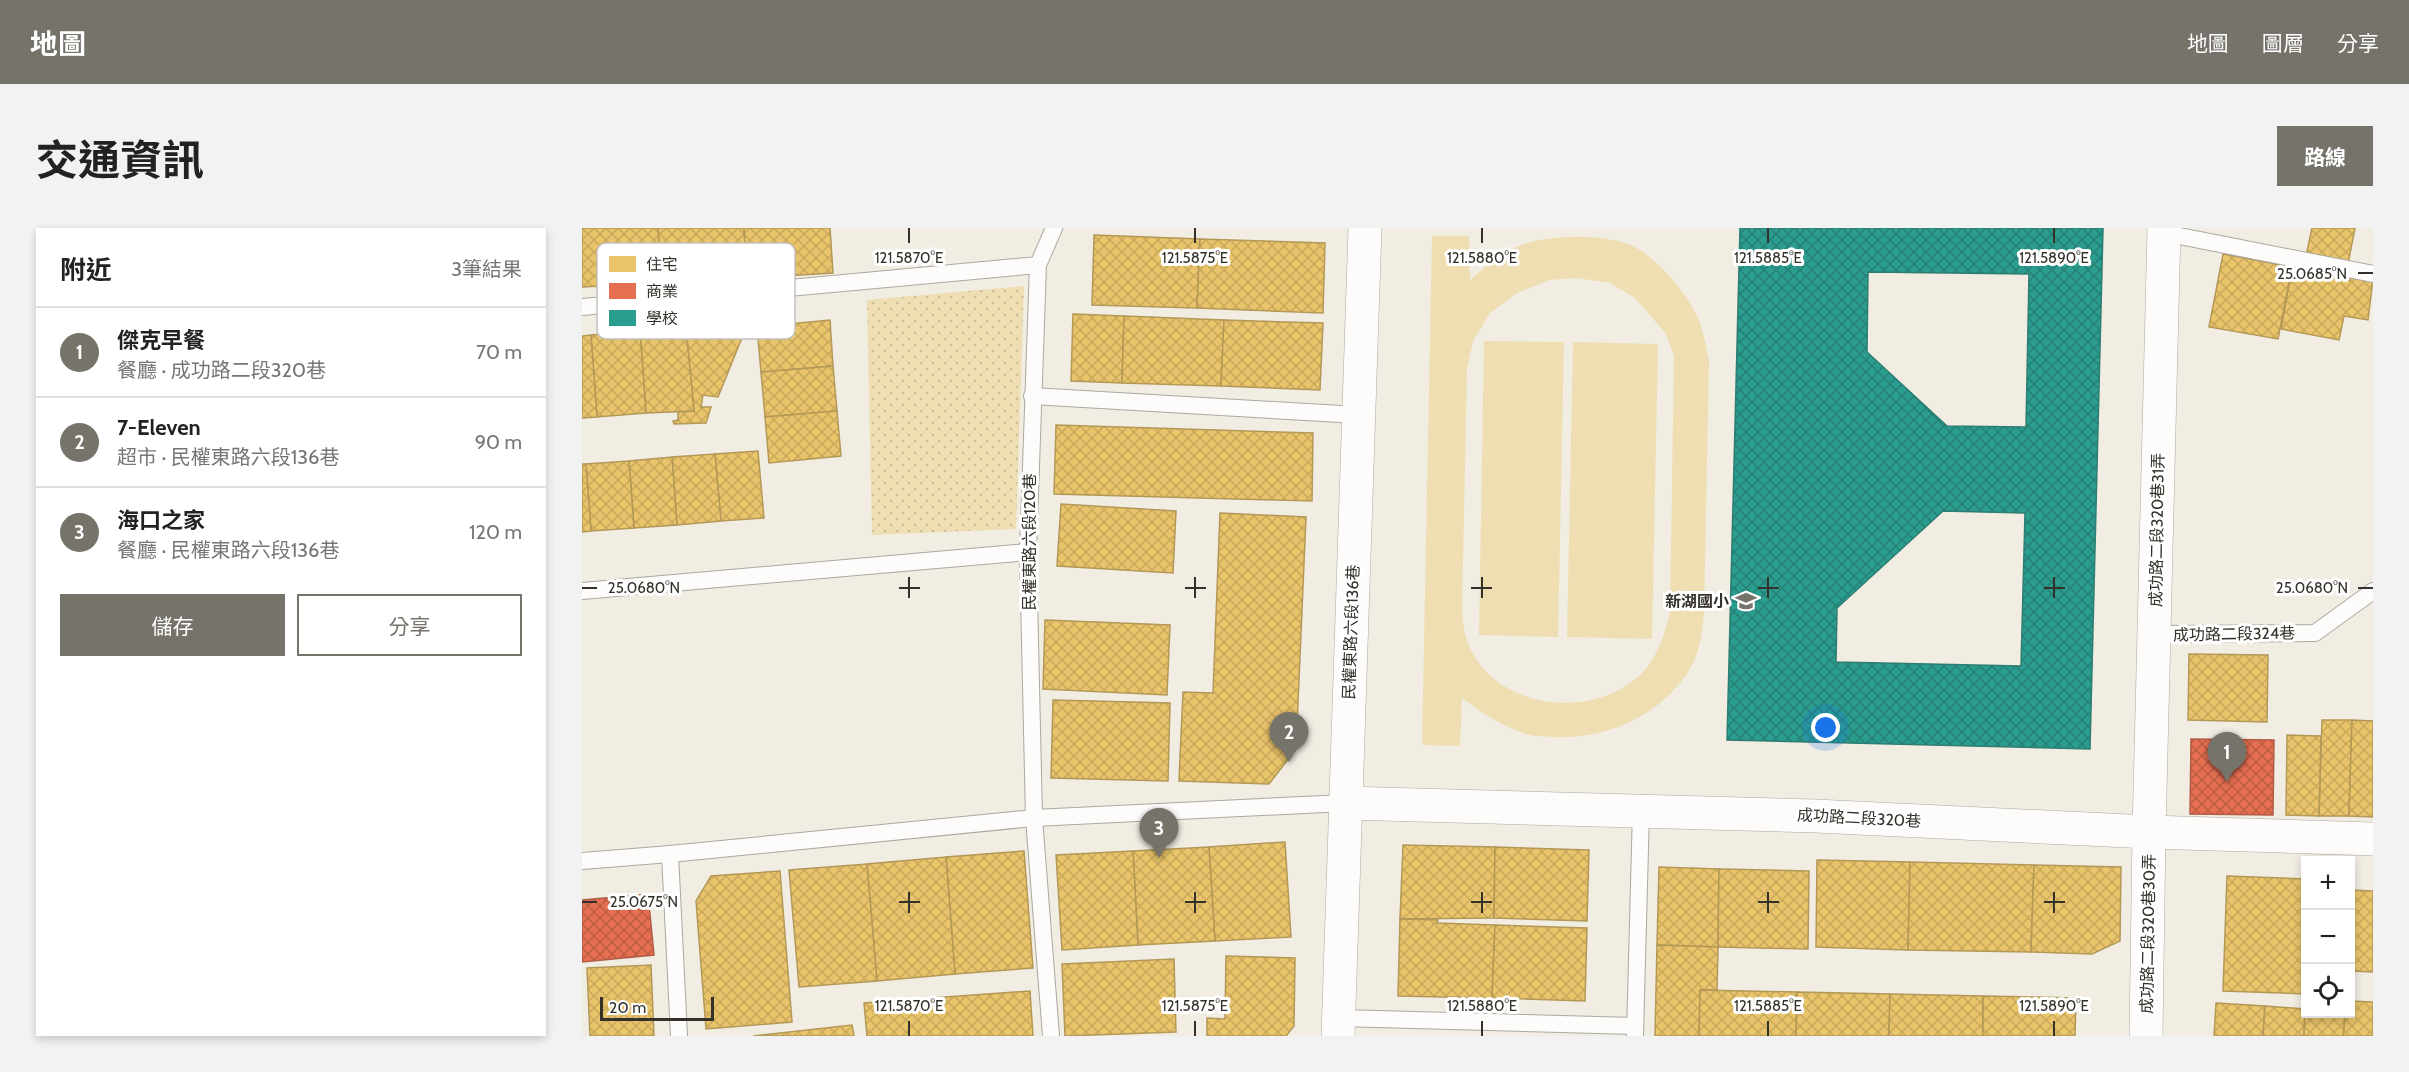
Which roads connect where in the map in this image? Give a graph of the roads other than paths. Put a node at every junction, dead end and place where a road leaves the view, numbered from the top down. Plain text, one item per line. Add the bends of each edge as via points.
1 (1054, 228) edge
2 (1365, 228) edge
3 (2164, 230) edge
4 (1038, 265) junction
5 (2373, 274) edge
6 (795, 287) edge
7 (597, 306) edge
8 (582, 307) edge
9 (1032, 396) junction
10 (1358, 415) junction
11 (1028, 552) junction
12 (582, 591) edge
13 (2373, 591) edge
14 (2154, 634) junction
15 (1345, 803) junction
16 (1641, 810) junction
17 (1034, 818) junction
18 (2149, 832) junction
19 (2373, 839) edge
20 (670, 854) junction
21 (582, 861) edge
22 (1338, 1027) edge
23 (1635, 1031) edge
24 (679, 1036) edge
25 (1051, 1036) edge
26 (2146, 1036) edge

1 - 4 lane, 民權東路六段120巷
2 - 10 street, 民權東路六段136巷
3 - 5 lane
3 - 14 street, 成功路二段320巷31弄
4 - 6 lane
4 - 9 lane, 民權東路六段120巷
7 - 8 lane
9 - 10 lane
9 - 11 lane, 民權東路六段120巷
10 - 15 street, 民權東路六段136巷
11 - 12 lane
11 - 17 lane, 民權東路六段120巷
13 - 14 lane, 成功路二段324巷 via 2315,633
14 - 18 street, 成功路二段320巷31弄
15 - 16 street, 成功路二段320巷
15 - 17 lane
15 - 22 street, 民權東路六段136巷
16 - 18 street, 成功路二段320巷
16 - 23 lane
17 - 20 lane
17 - 25 lane, 民權東路六段120巷
18 - 19 street, 成功路二段320巷
18 - 26 street, 成功路二段320巷30弄
20 - 21 lane
20 - 24 lane
22 - 23 lane

